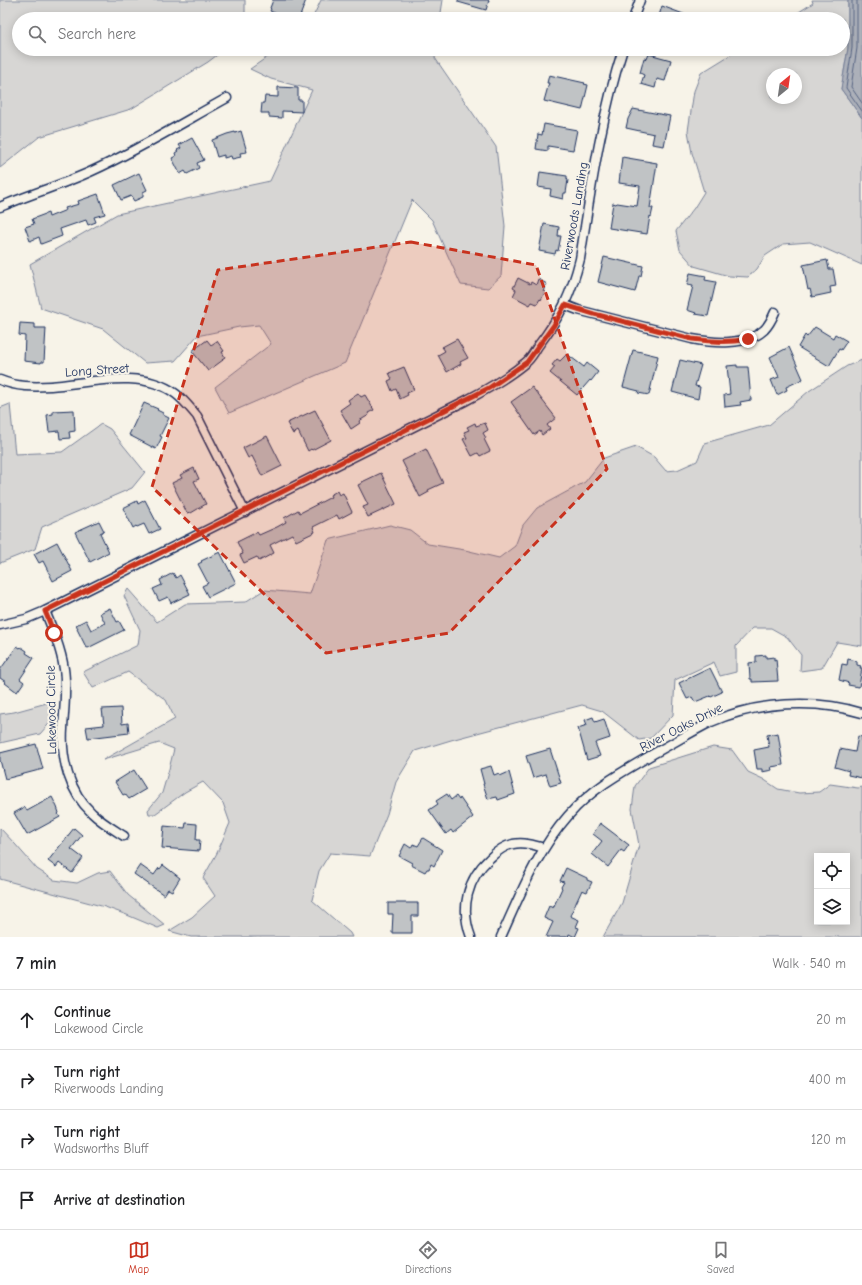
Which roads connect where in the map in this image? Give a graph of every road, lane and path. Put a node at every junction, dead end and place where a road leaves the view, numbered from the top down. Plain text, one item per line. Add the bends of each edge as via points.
1 (640, 0) edge
2 (635, 12) edge
3 (621, 56) edge
4 (226, 98) dead end
5 (0, 206) edge
6 (565, 305) junction
7 (775, 312) dead end
8 (0, 380) edge
9 (245, 512) junction
10 (45, 611) junction
11 (0, 625) edge
12 (862, 713) edge
13 (124, 836) dead end
14 (544, 848) junction
15 (471, 937) edge
16 (501, 937) edge

1 - 2 street
3 - 6 street, Riverwoods Landing via 596,157 580,259
4 - 5 street via 91,172
6 - 7 street via 708,342 738,341 758,335 771,322
6 - 9 street, Riverwoods Landing via 527,362 489,388
8 - 9 street, Long Street via 9,384 35,387 135,379 163,386 188,405 197,416
9 - 10 street, Riverwoods Landing
10 - 11 street, Riverwoods Landing via 26,620
10 - 13 street, Lakewood Circle via 58,644 64,669 62,745 70,778 80,799 90,812
12 - 14 street, River Oaks Drive via 820,705 782,704 742,712 712,722 619,773 589,795 568,816
14 - 15 street via 522,843 513,844 495,853 478,870 471,885 465,912
14 - 16 street, River Oaks Drive

